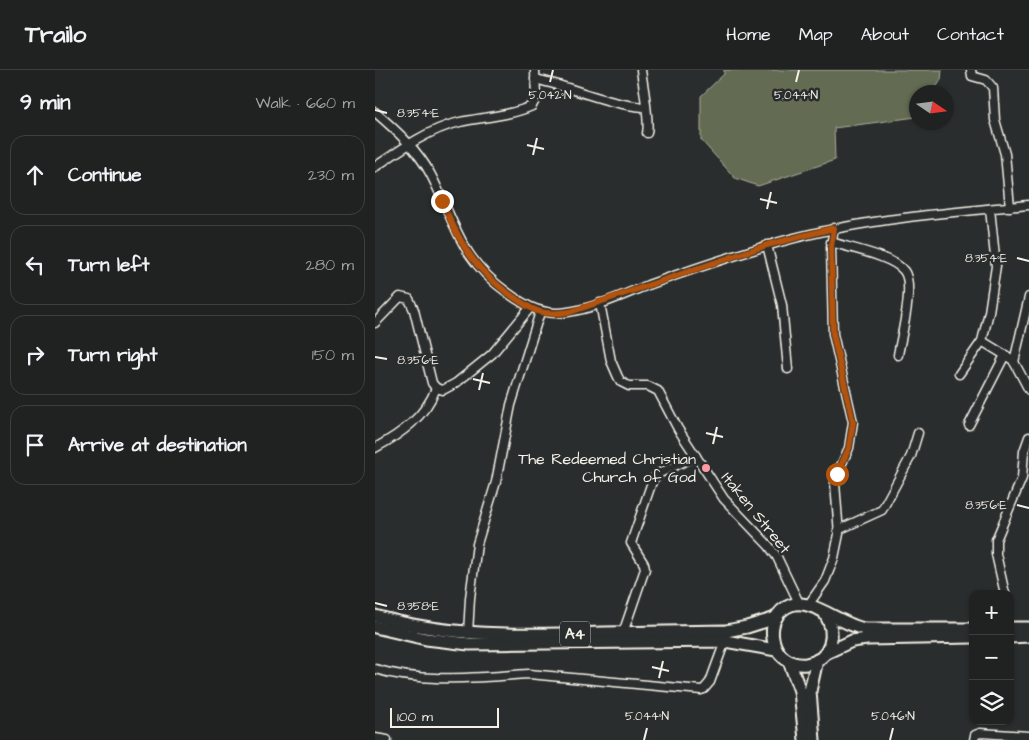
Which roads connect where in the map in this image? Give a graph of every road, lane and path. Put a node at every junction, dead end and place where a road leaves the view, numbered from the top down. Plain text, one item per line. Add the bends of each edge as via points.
1 (641, 70) edge
2 (971, 70) edge
3 (535, 74) edge
4 (644, 107) junction
5 (375, 112) edge
6 (647, 133) dead end
7 (409, 144) junction
8 (375, 167) edge
9 (1029, 205) edge
10 (1010, 207) junction
11 (989, 209) junction
12 (834, 228) junction
13 (831, 242) junction
14 (767, 245) junction
15 (1029, 297) edge
16 (601, 303) junction
17 (530, 308) junction
18 (540, 312) junction
19 (375, 323) edge
20 (982, 341) junction
21 (898, 355) dead end
22 (1005, 355) junction
23 (1014, 362) junction
24 (788, 370) dead end
25 (959, 374) dead end
26 (436, 388) junction
27 (1029, 390) edge
28 (969, 425) dead end
29 (918, 434) dead end
30 (1029, 437) edge
31 (375, 448) edge
32 (696, 456) junction
33 (838, 530) junction
34 (1004, 590) edge
35 (804, 604) junction
36 (825, 614) junction
37 (375, 616) edge
38 (776, 618) junction
39 (375, 627) edge
40 (1029, 628) edge
41 (969, 629) edge
42 (1014, 629) edge
43 (1014, 630) edge
44 (623, 633) junction
45 (468, 634) junction
46 (1029, 636) edge
47 (969, 637) edge
48 (725, 641) junction
49 (776, 650) junction
50 (821, 656) junction
51 (789, 661) junction
52 (375, 668) edge
53 (1029, 736) edge
54 (375, 738) edge
55 (387, 740) edge
56 (805, 740) edge
57 (814, 740) edge
58 (974, 740) edge

1 - 4 street
2 - 10 street via 972,76 986,80 993,88 995,120 1005,154
3 - 4 street via 610,102
3 - 7 street via 536,98 532,106 449,125
4 - 6 street via 649,122
5 - 7 street
7 - 8 street
7 - 17 street via 431,175 468,256 489,278
9 - 10 street
10 - 11 street
11 - 12 street
11 - 20 street via 996,266
12 - 13 street
12 - 14 street
13 - 21 street via 896,264 905,272 908,285
13 - 33 street via 835,343 853,422 849,448 835,483
14 - 16 street
14 - 24 street via 782,305
15 - 23 street
16 - 18 street via 570,312
16 - 32 street, Itaken Street via 611,361 621,382 658,391
17 - 18 street
17 - 26 street via 492,354 456,383 443,390
18 - 45 street via 511,405 497,482 477,544
19 - 26 street via 400,297 409,299
20 - 22 street
20 - 25 street
22 - 23 street
22 - 28 street
23 - 27 street
26 - 31 street via 430,404 419,417
29 - 33 street via 911,456 882,510
30 - 34 street via 1024,451 1023,478 997,540 996,554
32 - 35 street, Itaken Street via 724,499 769,546
32 - 44 street via 659,473 650,484 631,540 645,569
33 - 35 street via 829,572
35 - 36 highway
35 - 38 highway, A4 via 790,606
36 - 41 highway via 852,627 865,629
36 - 50 highway via 832,629 830,645
37 - 45 highway, A4 via 415,627
38 - 44 highway, A4 via 726,631
38 - 49 highway via 772,628
39 - 48 highway, A4 via 426,639 469,644
40 - 42 highway
43 - 46 highway
44 - 45 highway, A4
47 - 50 highway via 867,639 852,641
48 - 49 highway, A4
48 - 52 street via 710,682 701,690 529,674 502,677 412,676
49 - 51 highway
50 - 51 highway via 805,664
50 - 57 highway via 810,691
51 - 56 highway via 800,692
53 - 58 street via 980,733
54 - 55 street

